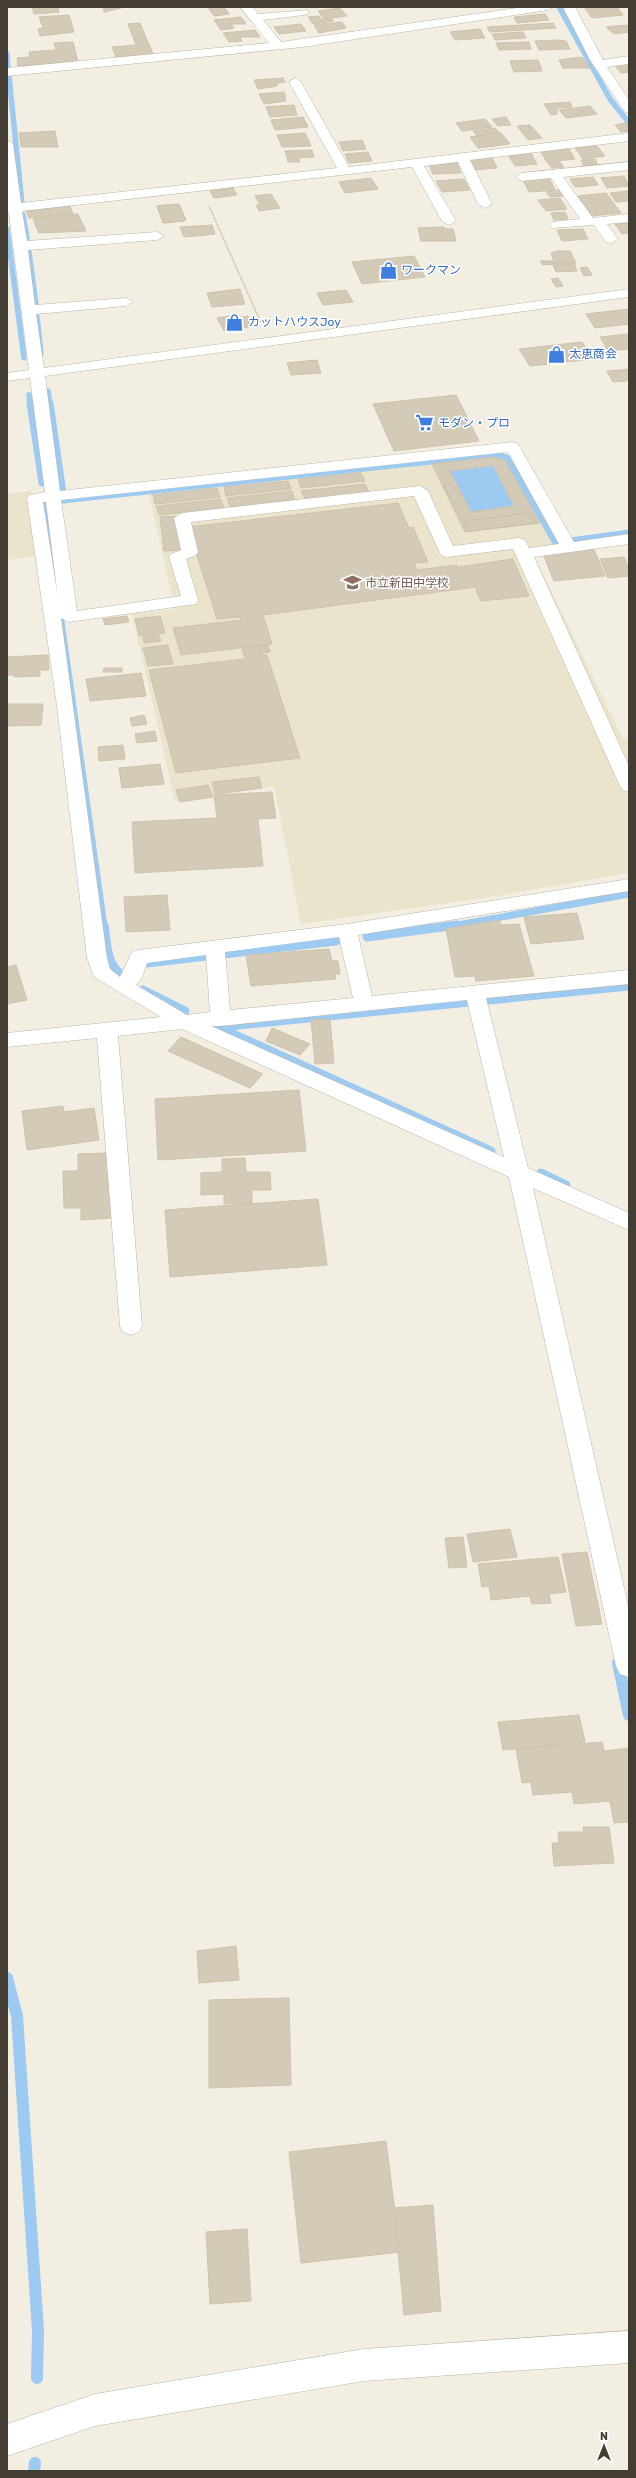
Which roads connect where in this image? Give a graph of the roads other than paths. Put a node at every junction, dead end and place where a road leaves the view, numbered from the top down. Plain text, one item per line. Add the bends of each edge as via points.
1 (246, 7) edge
2 (548, 7) edge
3 (569, 7) edge
4 (304, 12) dead end
5 (256, 18) junction
6 (278, 46) junction
7 (629, 60) edge
8 (600, 64) junction
9 (7, 72) edge
10 (295, 82) dead end
11 (629, 109) edge
12 (629, 137) edge
13 (7, 144) edge
14 (462, 157) junction
15 (416, 162) junction
16 (629, 166) edge
17 (344, 172) junction
18 (555, 174) junction
19 (522, 178) dead end
20 (485, 204) dead end
21 (9, 209) edge
22 (629, 218) edge
23 (449, 221) dead end
24 (593, 221) junction
25 (557, 226) dead end
26 (157, 236) dead end
27 (611, 239) dead end
28 (20, 246) junction
29 (629, 293) edge
30 (126, 302) dead end
31 (29, 310) junction
32 (35, 373) junction
33 (7, 377) edge
34 (60, 495) junction
35 (629, 539) edge
36 (567, 544) junction
37 (523, 554) junction
38 (629, 786) edge
39 (629, 885) edge
40 (347, 930) junction
41 (215, 953) junction
42 (629, 977) edge
43 (126, 982) junction
44 (476, 998) junction
45 (364, 1004) junction
46 (221, 1019) junction
47 (186, 1023) junction
48 (107, 1030) junction
49 (7, 1040) edge
50 (518, 1171) junction
51 (629, 1222) edge
52 (130, 1326) dead end
53 (629, 1666) edge
54 (629, 2347) edge
55 (7, 2440) edge

1 - 5 street
2 - 6 street
3 - 8 street via 574,21
4 - 5 street
5 - 6 street
6 - 9 street
7 - 8 street
8 - 11 street via 614,90
10 - 17 street
12 - 14 street
13 - 21 street
14 - 15 street
14 - 20 street
15 - 17 street
15 - 23 street
16 - 18 street
17 - 21 street
18 - 19 street
18 - 24 street
21 - 28 street
22 - 24 street
24 - 25 street
24 - 27 street
26 - 28 street
28 - 31 street
29 - 32 street
30 - 31 street
31 - 32 street
32 - 33 street
32 - 34 street
34 - 36 street via 513,447
34 - 37 street via 69,617 190,600 177,557 190,552 182,518 420,491 447,552 519,544
34 - 43 street via 35,498 66,706 97,958 102,972
35 - 36 street
36 - 37 street
37 - 38 street
39 - 40 street
40 - 41 street
40 - 45 street
41 - 43 street via 139,957
41 - 46 street
42 - 44 street
43 - 47 street
44 - 45 street
44 - 50 street
45 - 46 street
46 - 47 street
47 - 48 street
47 - 50 street
48 - 49 street
48 - 52 street
50 - 51 street
50 - 53 street
54 - 55 street via 364,2365 95,2410

